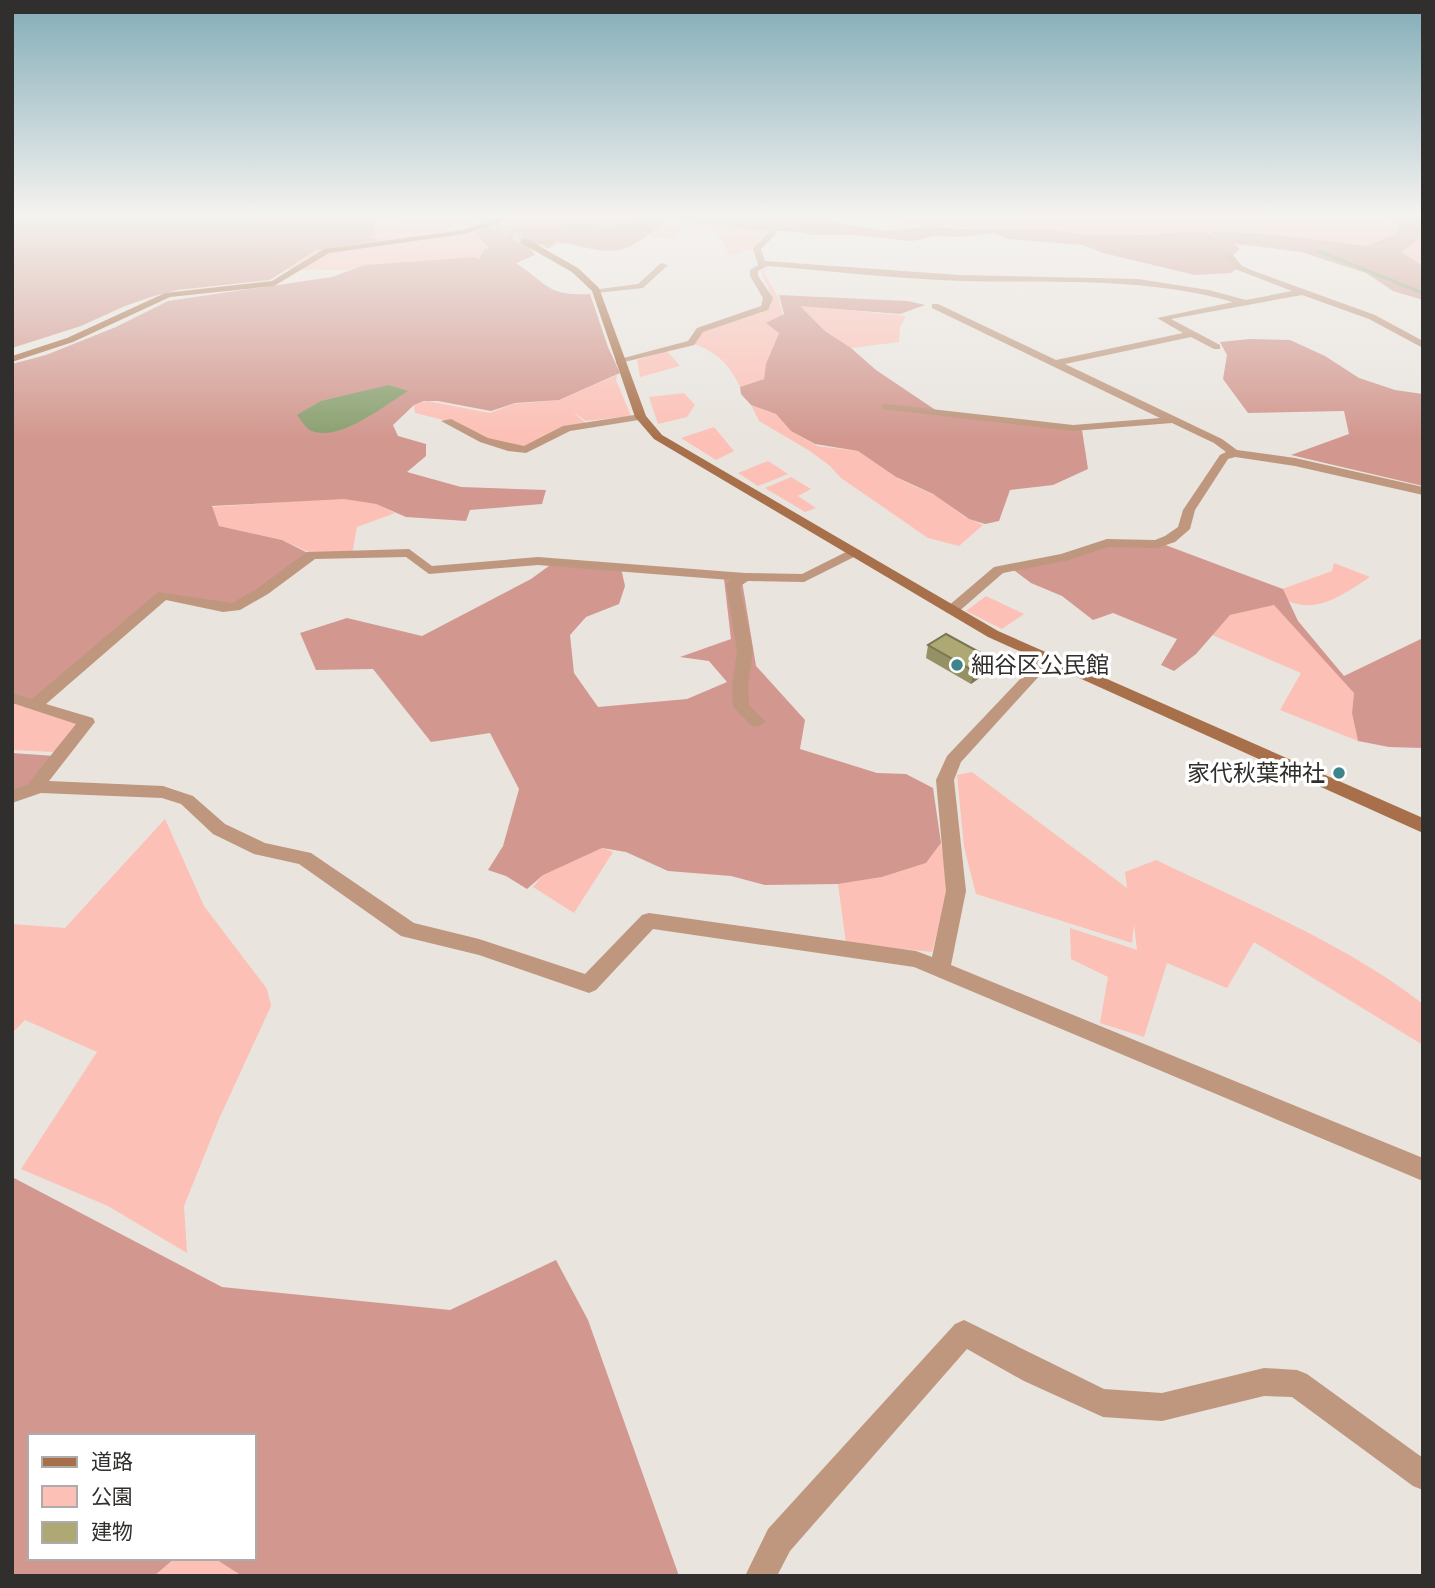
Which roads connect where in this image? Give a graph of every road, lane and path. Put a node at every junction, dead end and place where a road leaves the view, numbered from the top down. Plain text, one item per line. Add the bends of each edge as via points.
1 (211, 290) edge
2 (596, 290) edge
3 (763, 290) edge
4 (1204, 290) edge
5 (1302, 291) joint
6 (1244, 302) junction
7 (935, 306) dead end
8 (1192, 334) junction
9 (1423, 345) edge
10 (1217, 347) dead end
11 (12, 359) edge
12 (620, 362) junction
13 (1055, 363) junction
14 (886, 407) dead end
15 (641, 417) junction
16 (1173, 420) junction
17 (447, 421) dead end
18 (1234, 453) junction
19 (1423, 491) edge
20 (855, 553) junction
21 (745, 577) junction
22 (952, 610) junction
23 (1047, 659) junction
24 (12, 698) edge
25 (36, 704) junction
26 (758, 722) dead end
27 (34, 788) junction
28 (12, 797) edge
29 (1423, 826) edge
30 (940, 969) junction
31 (1423, 1170) edge
32 (1423, 1476) edge
33 (760, 1576) edge

1 - 11 street via 152,300 70,340
2 - 12 street
3 - 12 street via 768,298 765,308 700,330 691,343
4 - 6 street
5 - 6 street
5 - 9 street via 1372,317
6 - 8 street via 1162,318
7 - 13 street
8 - 10 street
8 - 13 street
12 - 15 street
13 - 16 street
14 - 16 street via 1073,428
15 - 17 street via 567,428 526,450 484,440
15 - 20 street via 658,437
16 - 18 street
18 - 19 street
18 - 22 street via 1224,457 1189,510 1184,529 1170,539 1157,544 1107,543 999,570
20 - 21 street via 804,578
20 - 22 street
21 - 25 street via 538,561 429,570 409,554 312,555 235,607 163,595
21 - 26 street via 733,584 745,652 741,708
22 - 23 street
23 - 29 street
23 - 30 street via 953,760 945,780 956,891
24 - 25 street
25 - 27 street via 87,722
27 - 28 street
27 - 30 street via 163,792 187,800 219,829 261,849 304,858 408,930 479,947 589,984 649,921 916,959
30 - 31 street
32 - 33 street via 1297,1384 1264,1382 1162,1407 1103,1404 964,1333 779,1540

